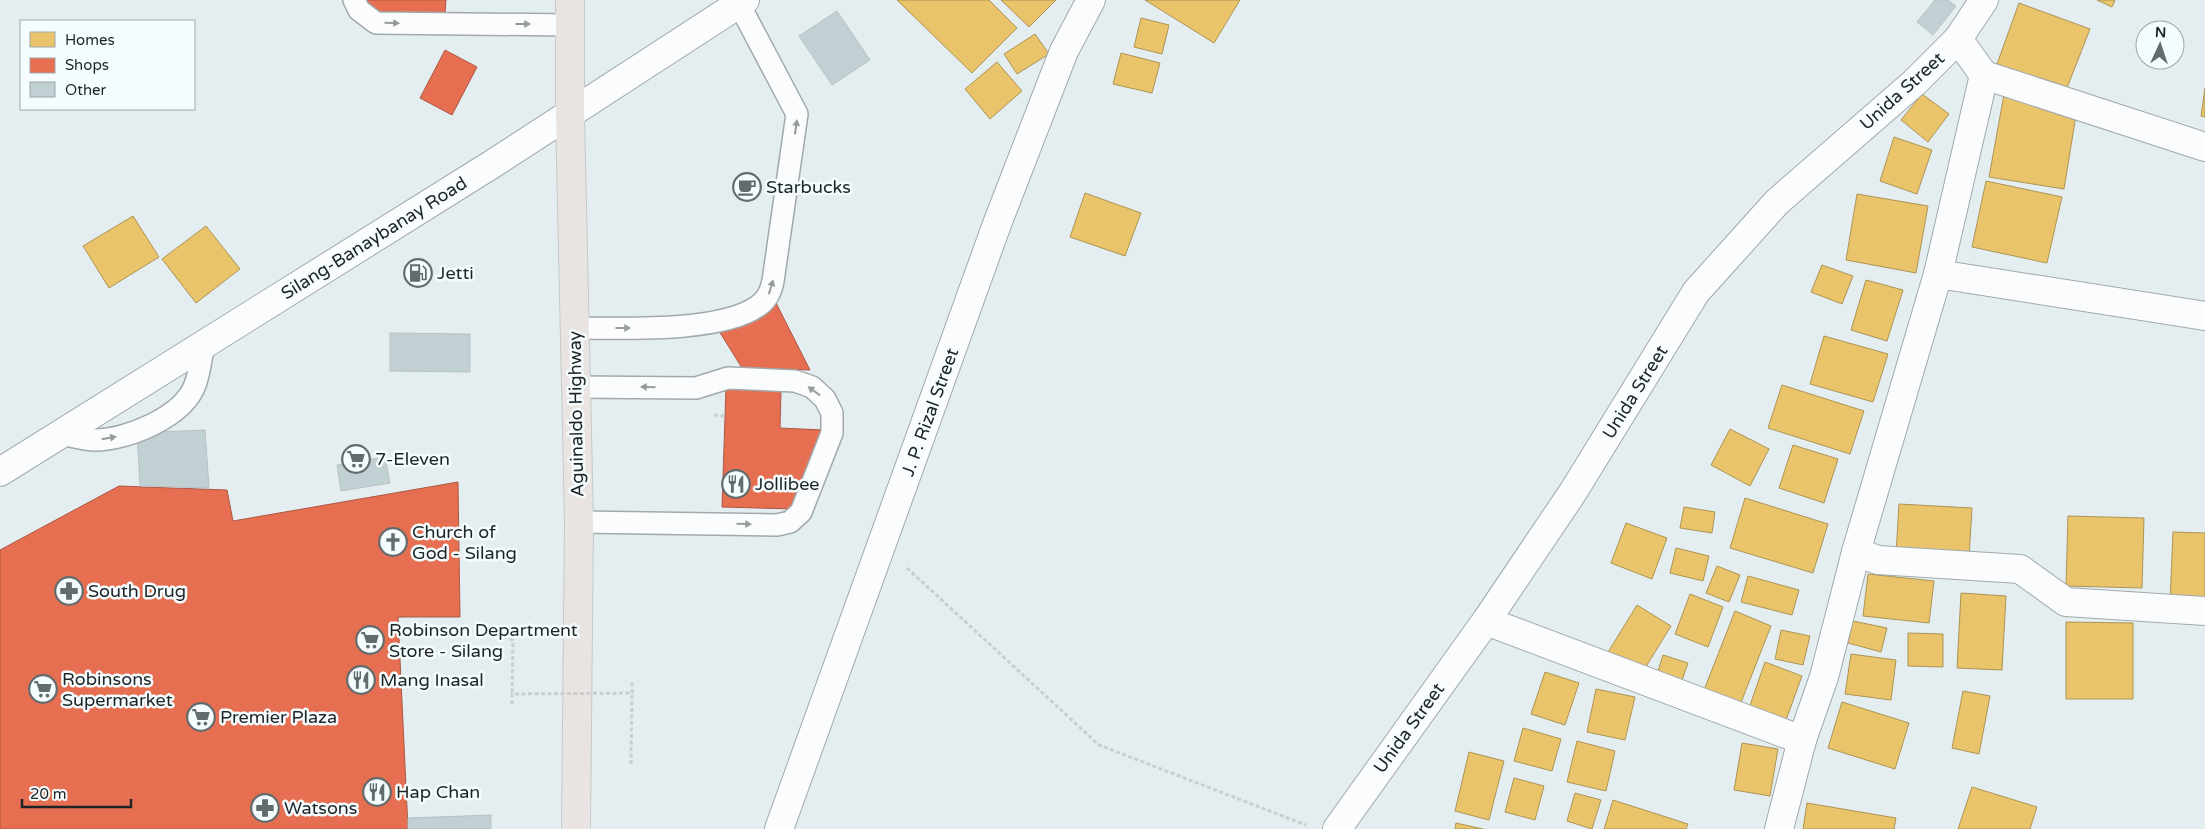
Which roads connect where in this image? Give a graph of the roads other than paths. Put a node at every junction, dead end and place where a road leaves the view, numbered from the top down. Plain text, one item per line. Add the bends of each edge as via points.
1 (354, 0) edge
2 (1091, 0) edge
3 (1984, 0) edge
4 (742, 2) edge
5 (570, 12) edge
6 (1958, 39) junction
7 (1984, 76) junction
8 (570, 115) junction
9 (2205, 147) edge
10 (1938, 274) junction
11 (2205, 316) edge
12 (574, 328) junction
13 (204, 344) junction
14 (574, 387) junction
15 (61, 434) junction
16 (0, 472) edge
17 (578, 522) junction
18 (1856, 552) junction
19 (2205, 611) edge
20 (1486, 621) junction
21 (1802, 740) junction
22 (576, 829) edge
23 (779, 829) edge
24 (1337, 829) edge
25 (1779, 829) edge

1 -> 5 lane via 359,10 376,23
2 - 23 street, J. P. Rizal Street via 1064,51 1008,196
3 - 6 street, Unida Street
4 - 8 street, Silang-Banaybanay Road
12 -> 4 lane via 655,328 697,324 738,316 757,307 769,295 797,114
5 - 8 main road, Aguinaldo Highway
6 - 7 street
6 - 20 street, Unida Street via 1915,82 1777,202 1696,292 1573,492
7 - 9 street
7 - 10 street
8 - 12 main road, Aguinaldo Highway
8 - 13 street, Silang-Banaybanay Road
10 - 11 street
10 - 18 street
12 - 14 main road, Aguinaldo Highway
13 - 15 street, Silang-Banaybanay Road
15 -> 13 lane via 95,440 129,434 167,417 183,406 195,386
14 - 17 main road, Aguinaldo Highway
17 -> 14 lane via 777,525 790,522 800,512 832,432 832,413 825,399 812,387 795,381 728,378 696,388
15 - 16 street, Silang-Banaybanay Road
17 - 22 main road, Aguinaldo Highway
18 - 19 street via 1878,560 2020,569 2066,602
18 - 21 street via 1824,677
20 - 21 street
20 - 24 street, Unida Street
21 - 25 street

